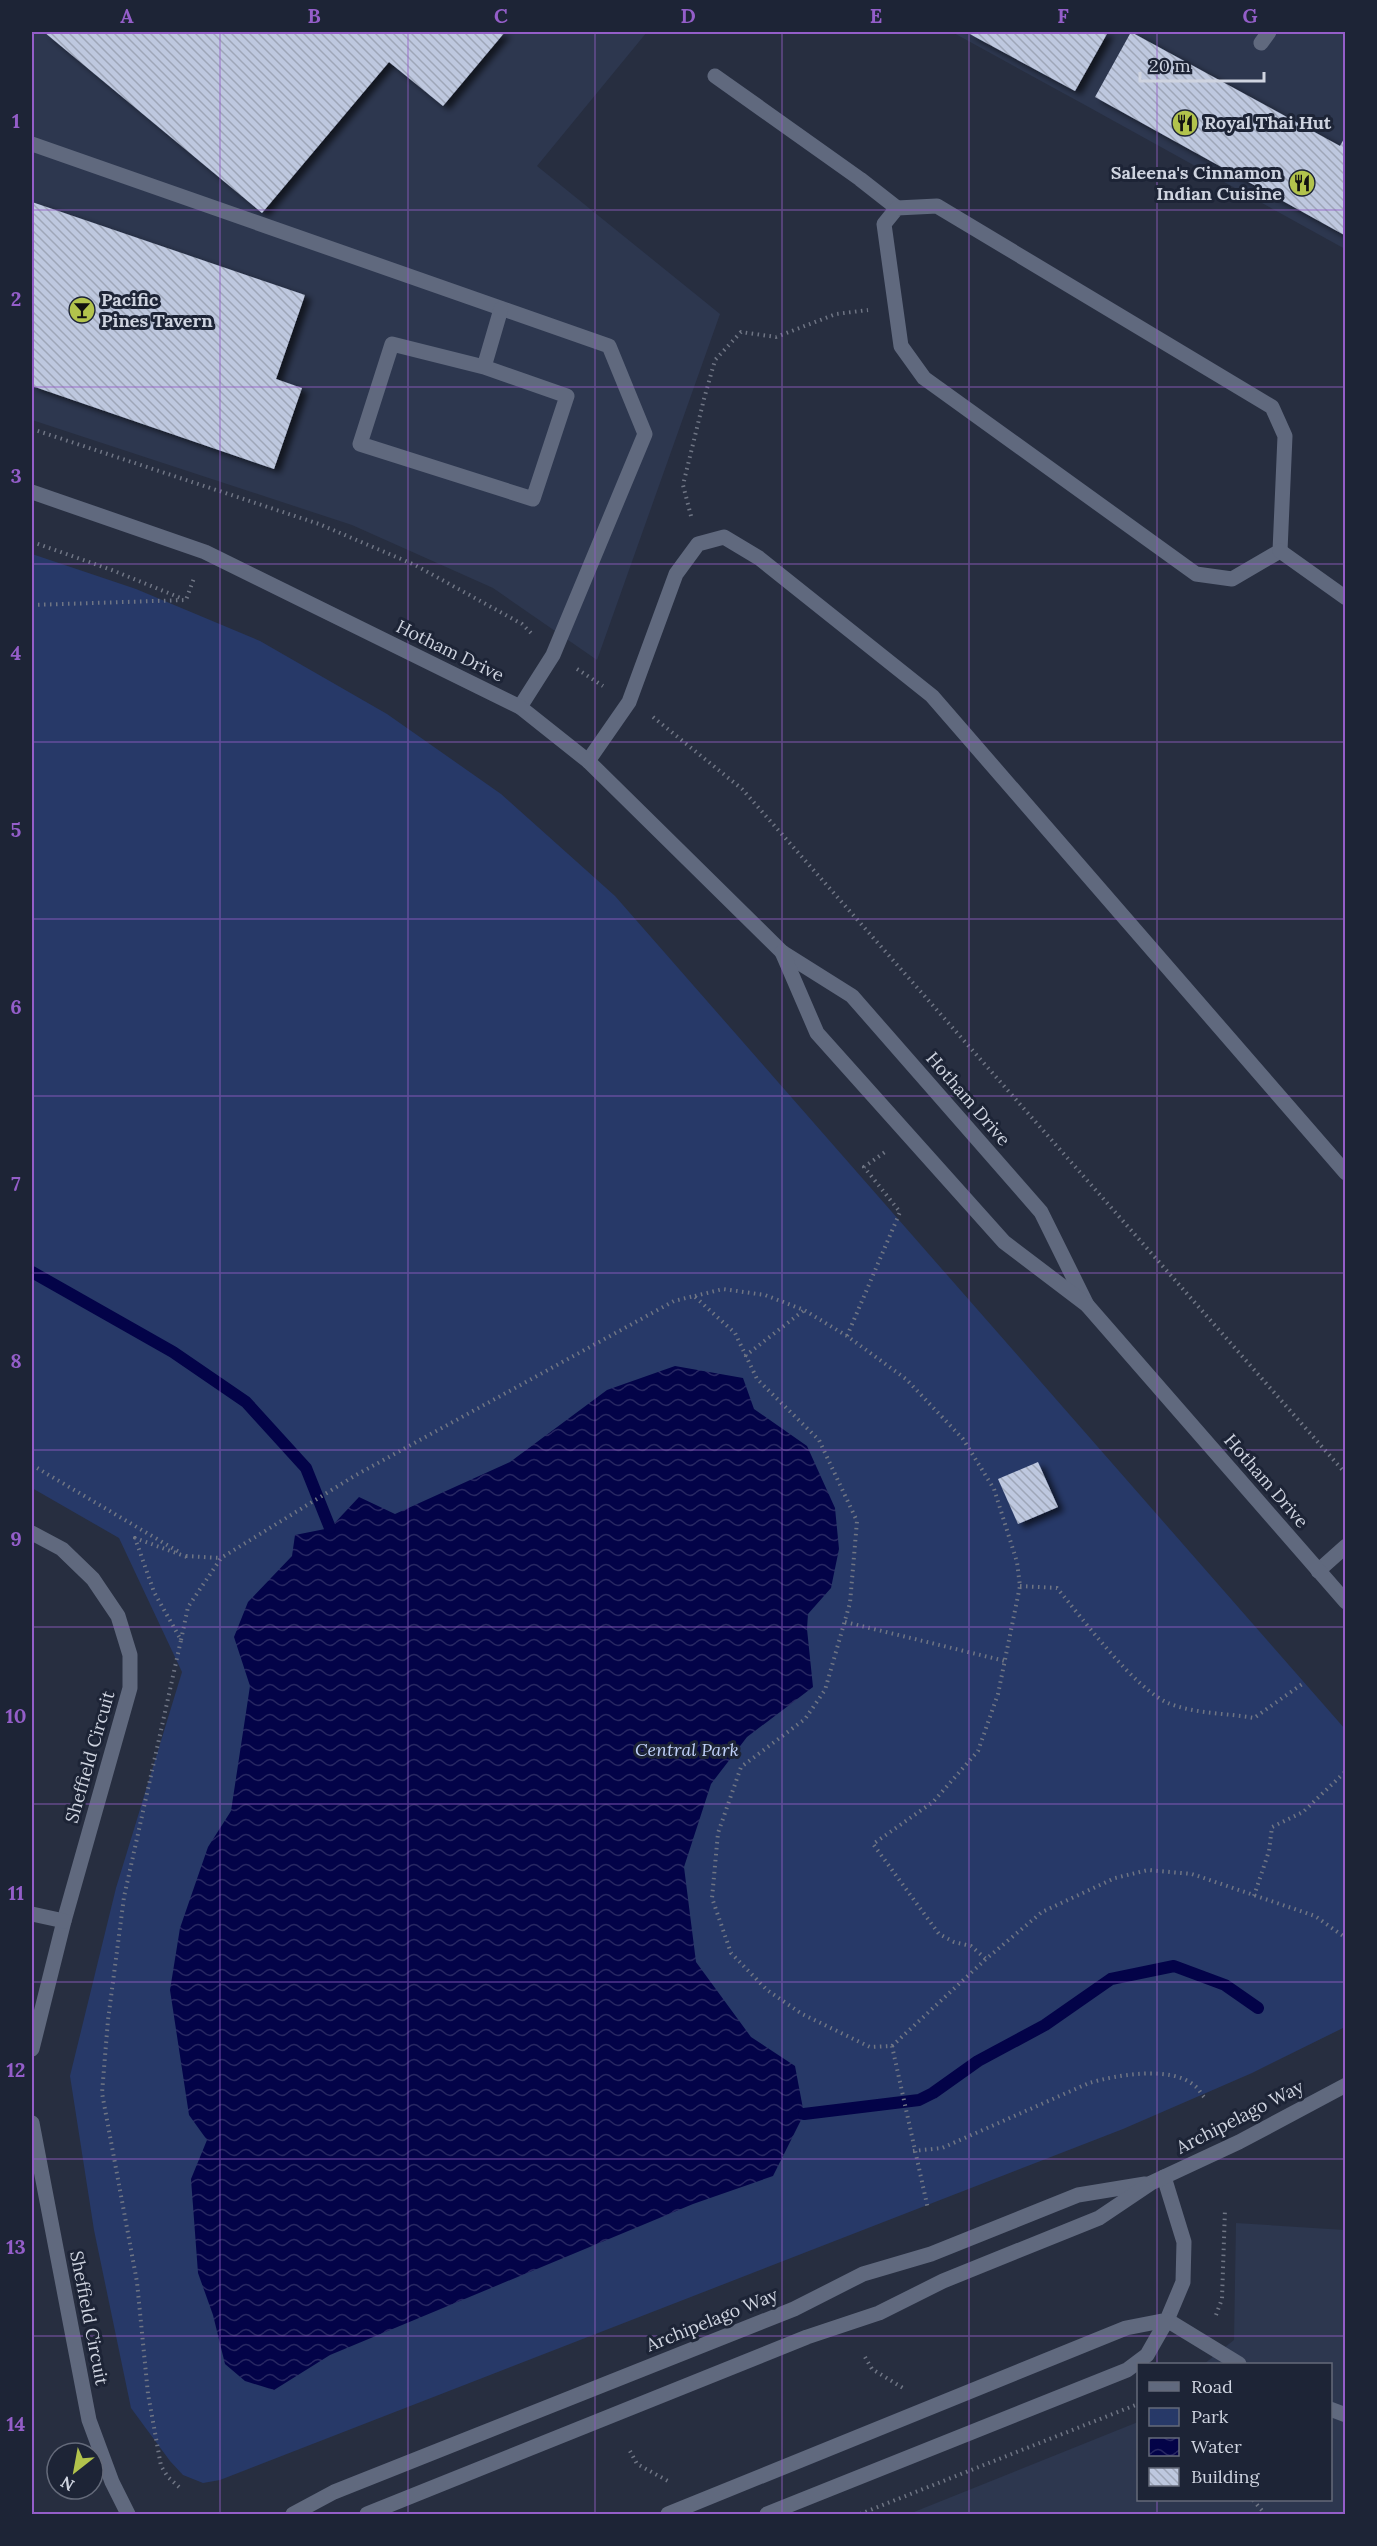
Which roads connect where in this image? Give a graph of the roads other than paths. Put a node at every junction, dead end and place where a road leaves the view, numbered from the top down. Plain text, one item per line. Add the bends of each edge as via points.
1 (715, 76) dead end
2 (32, 144) edge
3 (897, 208) junction
4 (501, 309) junction
5 (484, 367) junction
6 (32, 492) edge
7 (1280, 551) junction
8 (1346, 598) edge
9 (520, 707) junction
10 (588, 761) junction
11 (782, 952) junction
12 (1346, 1173) edge
13 (1087, 1305) junction
14 (32, 1533) edge
15 (1346, 1546) edge
16 (1318, 1571) junction
17 (1346, 1602) edge
18 (32, 1914) edge
19 (64, 1921) junction
20 (32, 2049) edge
21 (1346, 2085) edge
22 (32, 2123) edge
23 (35, 2162) edge
24 (1157, 2180) junction
25 (1167, 2320) junction
26 (1237, 2363) edge
27 (128, 2514) edge
28 (294, 2514) edge
29 (367, 2514) edge
30 (668, 2514) edge
31 (766, 2514) edge

1 - 3 street
2 - 4 street
3 - 7 street via 937,206 1272,407 1285,436
3 - 7 street via 884,224 901,346 924,378 1196,574 1232,579
4 - 5 street
4 - 9 street via 609,346 645,434 553,655
5 - 5 street via 567,396 533,499 360,444 392,344
6 - 9 street, Hotham Drive via 205,552
7 - 8 street
9 - 10 street, Hotham Drive
10 - 11 street, Hotham Drive
10 - 12 street via 629,702 676,574 698,544 724,537 759,558 932,696
11 - 13 street, Hotham Drive via 817,1033 1004,1242
11 - 13 street, Hotham Drive via 852,996 1041,1212
13 - 16 street, Hotham Drive
14 - 19 street, Sheffield Circuit via 62,1550 93,1580 118,1616 130,1655 130,1688
15 - 16 street
16 - 17 street, Hotham Drive
18 - 19 street
19 - 20 street, Sheffield Circuit
21 - 24 street, Archipelago Way
22 - 23 street, Sheffield Circuit
23 - 27 street, Sheffield Circuit via 89,2420
24 - 25 street via 1184,2242 1183,2282
24 - 28 street, Archipelago Way via 1078,2195 931,2254 863,2274 794,2309 334,2492
24 - 29 street, Archipelago Way via 1099,2218 943,2281 879,2313 807,2337
25 - 26 street
25 - 30 street via 1126,2328
25 - 31 street via 1147,2355 1127,2370

